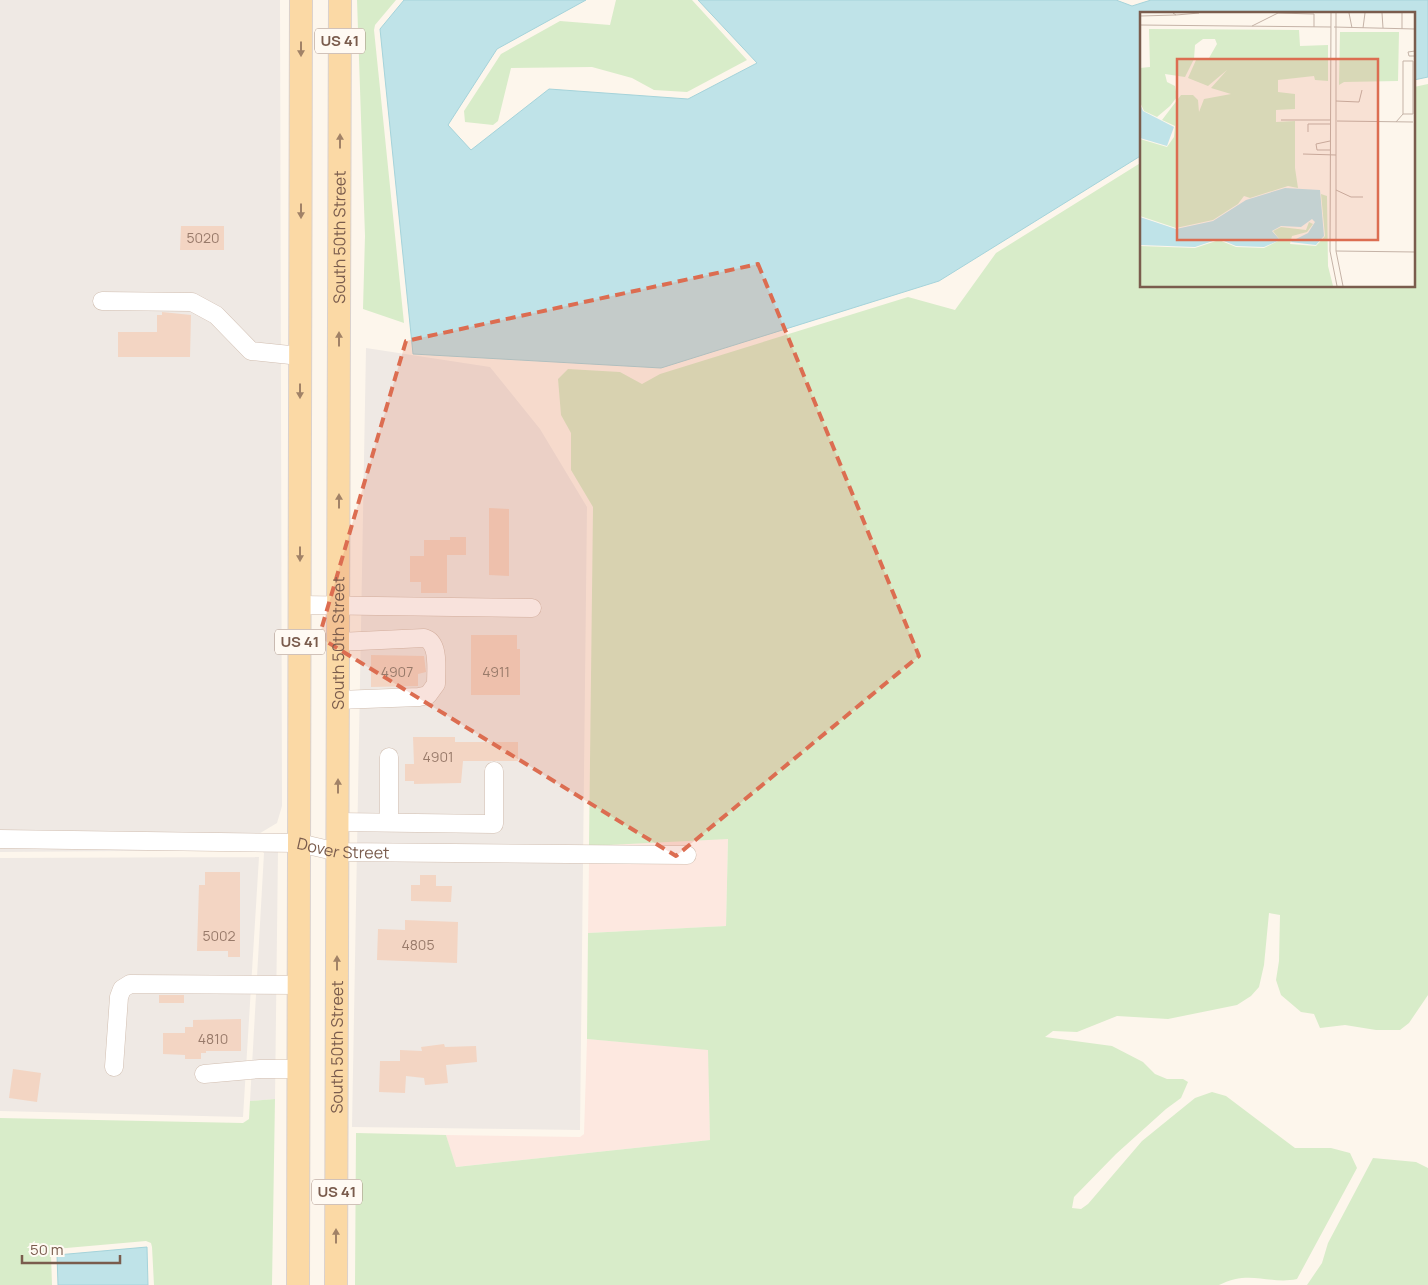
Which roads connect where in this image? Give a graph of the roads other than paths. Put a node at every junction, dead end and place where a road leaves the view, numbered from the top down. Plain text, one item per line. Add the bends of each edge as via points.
1 (301, 0) edge
2 (340, 0) edge
3 (102, 301) dead end
4 (300, 356) junction
5 (300, 605) junction
6 (338, 606) junction
7 (532, 608) dead end
8 (338, 642) junction
9 (338, 700) junction
10 (390, 757) dead end
11 (494, 770) dead end
12 (338, 822) junction
13 (389, 822) junction
14 (0, 839) edge
15 (299, 843) junction
16 (338, 852) junction
17 (687, 855) dead end
18 (299, 985) junction
19 (114, 1067) dead end
20 (299, 1070) junction
21 (204, 1074) dead end
22 (298, 1285) edge
23 (336, 1285) edge

1 -> 4 main road, US 41
6 -> 2 main road, South 50th Street / US 41
3 - 4 street via 192,302 216,315 250,351
4 -> 5 main road, US 41
5 - 6 street
5 - 15 main road, US 41
6 - 7 street
6 - 8 main road, South 50th Street / US 41
8 - 9 main road, South 50th Street / US 41
8 - 9 street via 430,640 434,645 436,684 428,694 419,697
12 -> 9 main road, South 50th Street / US 41
10 - 13 street
11 - 13 street via 494,824
12 - 13 street
12 - 16 main road, South 50th Street / US 41
14 - 15 street, Dover Street
15 - 16 street, Dover Street
15 - 18 main road, US 41
16 - 17 street, Dover Street
23 -> 16 main road, South 50th Street / US 41
18 - 19 street via 130,984 122,989 119,997
18 - 20 main road, US 41
20 - 21 street via 260,1069
20 - 22 main road, US 41

